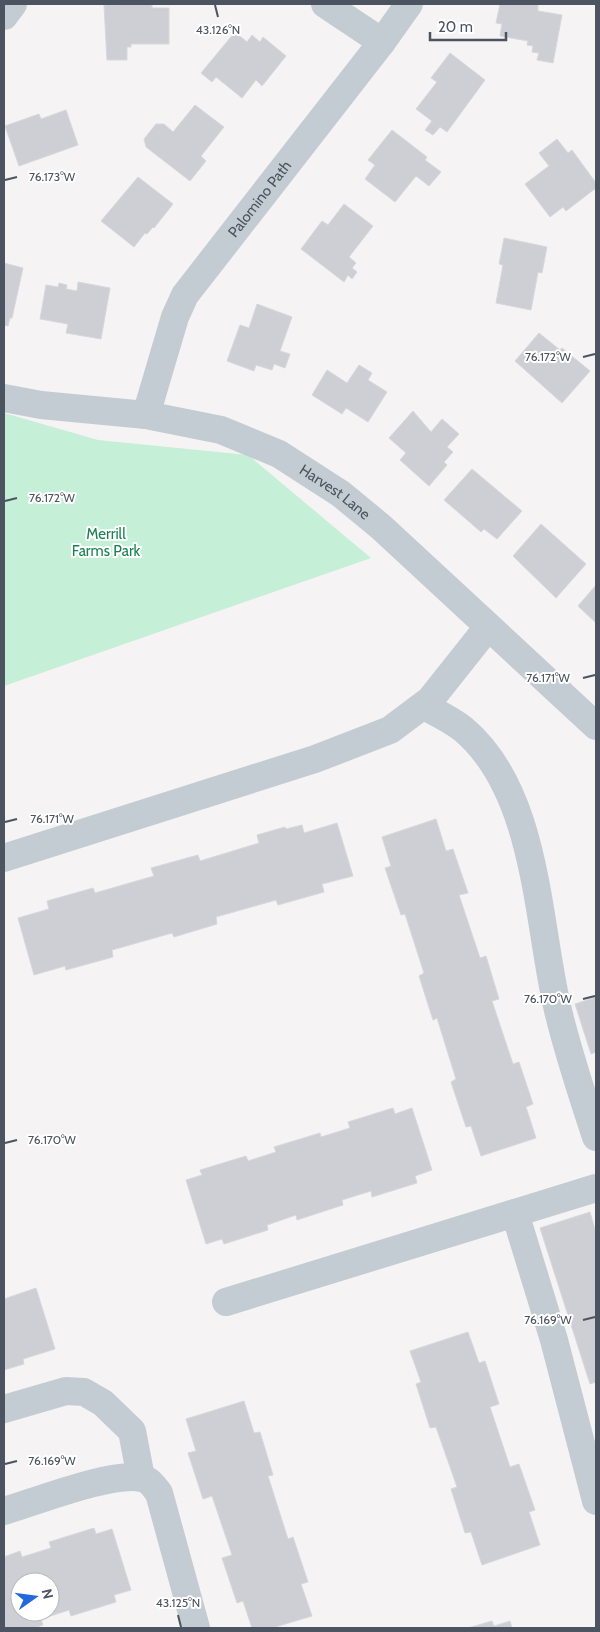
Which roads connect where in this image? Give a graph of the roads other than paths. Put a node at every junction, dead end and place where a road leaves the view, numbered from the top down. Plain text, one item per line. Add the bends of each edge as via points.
1 (13, 4) edge
2 (325, 4) edge
3 (409, 4) edge
4 (4, 16) edge
5 (382, 42) junction
6 (4, 398) edge
7 (146, 415) junction
8 (488, 627) junction
9 (424, 706) junction
10 (596, 726) edge
11 (4, 858) edge
12 (596, 1137) edge
13 (596, 1188) edge
14 (515, 1213) junction
15 (226, 1302) dead end
16 (4, 1409) edge
17 (142, 1478) junction
18 (596, 1501) edge
19 (4, 1512) edge
20 (196, 1628) edge

1 - 4 street
2 - 5 street
3 - 5 street, Palomino Path
5 - 7 street, Palomino Path via 185,294
6 - 7 street, Harvest Lane via 41,405
7 - 8 street, Harvest Lane via 222,430 279,454 341,494 381,527
8 - 9 street
8 - 10 street, Harvest Lane
9 - 11 street via 390,730 314,759
9 - 12 street via 463,729 495,765 516,805 536,889 557,1007
13 - 14 street
14 - 15 street
14 - 18 street via 554,1340
16 - 17 street via 66,1391 84,1392 103,1403 132,1431
17 - 19 street via 106,1479
17 - 20 street via 159,1493

